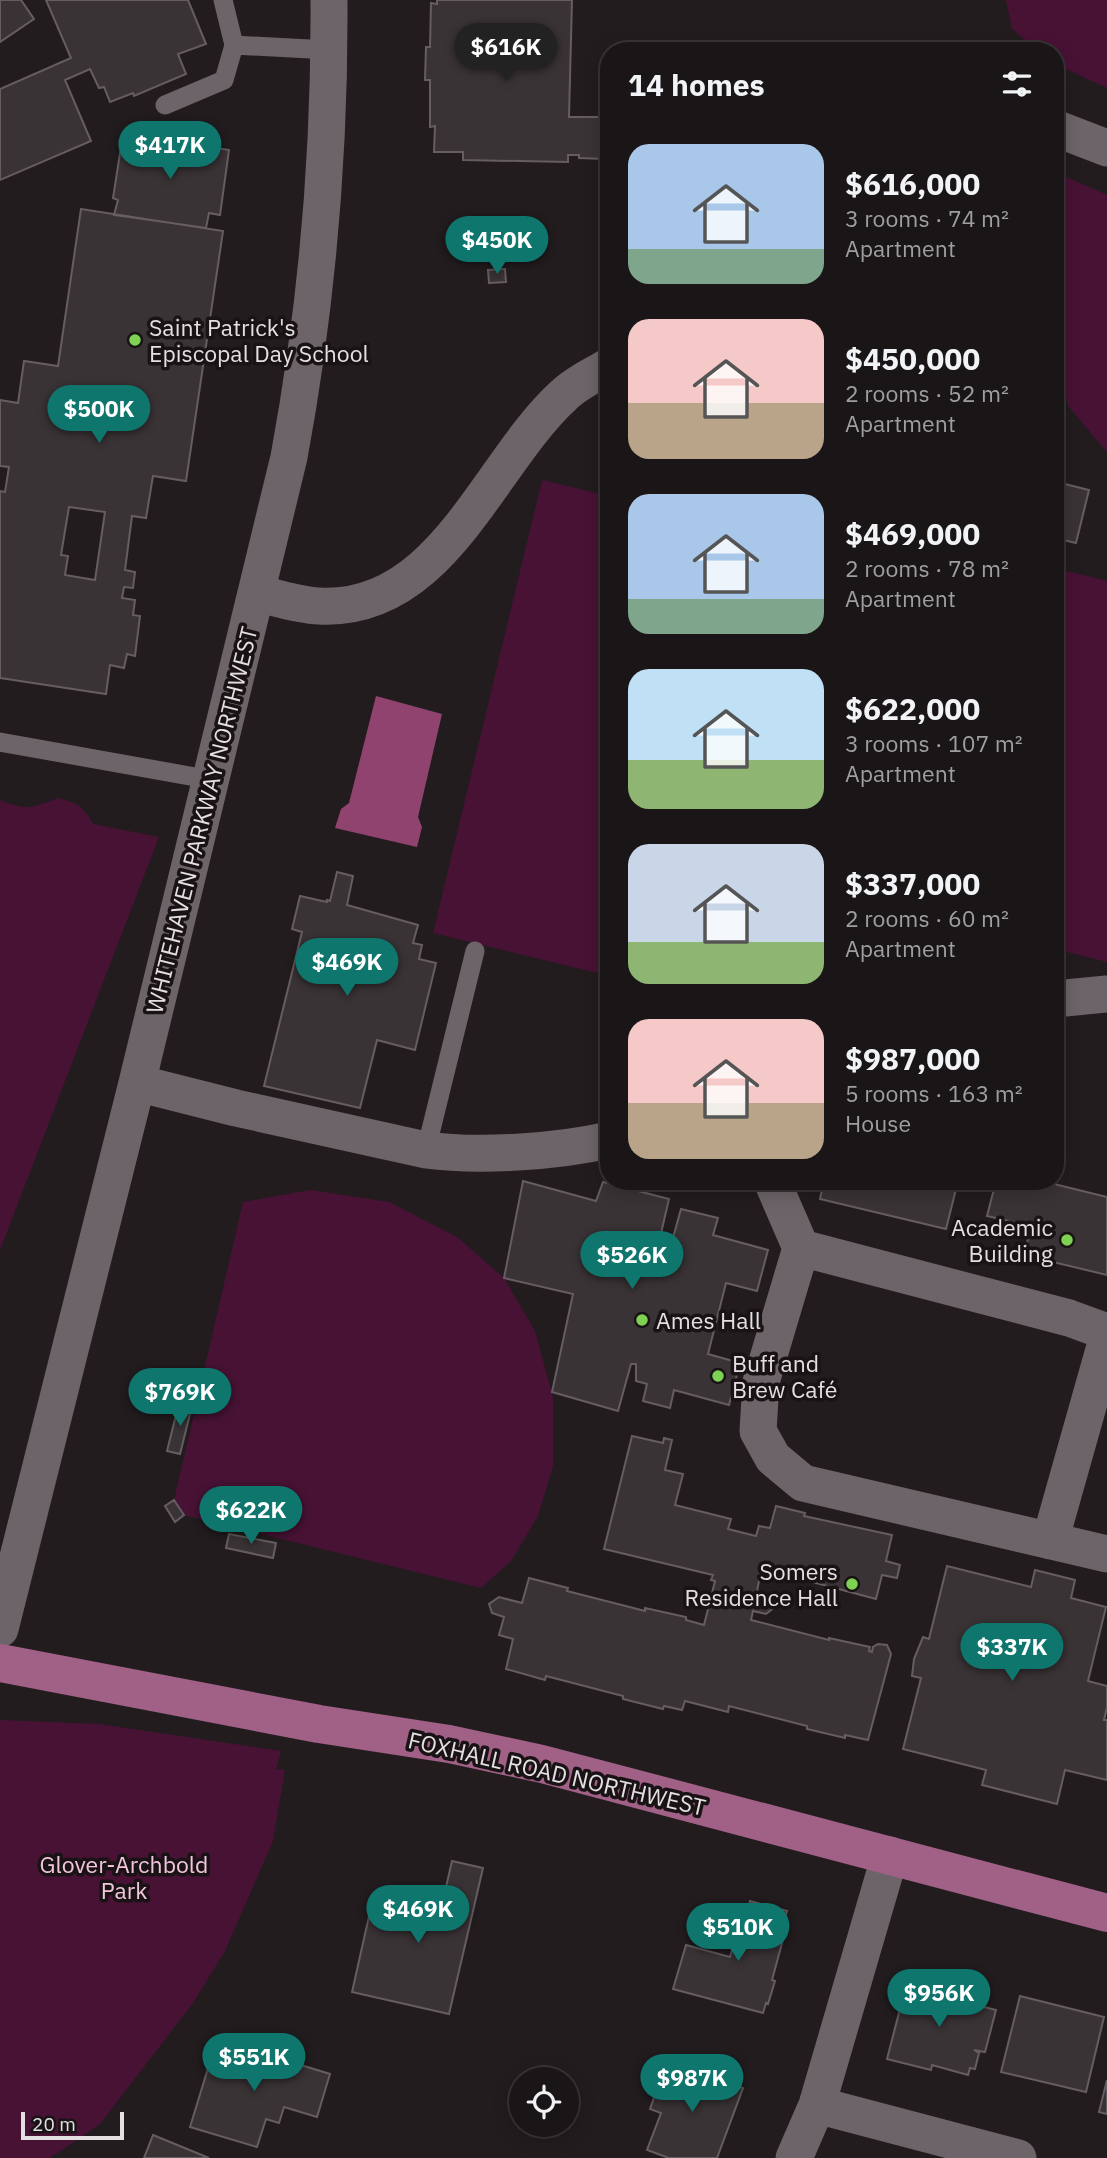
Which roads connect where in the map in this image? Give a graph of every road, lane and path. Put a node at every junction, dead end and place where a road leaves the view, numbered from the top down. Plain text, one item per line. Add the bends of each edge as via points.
1 (223, 0) edge
2 (329, 0) edge
3 (234, 45) junction
4 (329, 50) junction
5 (165, 105) dead end
6 (1064, 131) edge
7 (1107, 148) edge
8 (600, 372) edge
9 (257, 593) junction
10 (0, 742) edge
11 (212, 780) junction
12 (475, 951) dead end
13 (1107, 994) edge
14 (1064, 998) edge
15 (137, 1083) junction
16 (600, 1142) edge
17 (426, 1150) junction
18 (776, 1190) edge
19 (801, 1248) junction
20 (1107, 1332) edge
21 (1107, 1339) edge
22 (1050, 1541) junction
23 (1107, 1554) edge
24 (0, 1629) edge
25 (0, 1663) edge
26 (890, 1855) junction
27 (1107, 1913) edge
28 (817, 2105) junction
29 (794, 2158) edge
30 (1018, 2158) edge

1 - 3 lane
2 - 4 street, WHITEHAVEN PARKWAY NORTHWEST
3 - 4 lane
3 - 5 lane via 224,80
4 - 9 street, WHITEHAVEN PARKWAY NORTHWEST via 324,198 314,300 289,457
6 - 7 street
8 - 9 street via 565,394 540,421 439,554 416,575 391,591 341,606 318,607
9 - 11 street, WHITEHAVEN PARKWAY NORTHWEST
10 - 11 lane
11 - 15 street, WHITEHAVEN PARKWAY NORTHWEST
12 - 17 lane
13 - 14 street
15 - 17 street
15 - 24 street, WHITEHAVEN PARKWAY NORTHWEST
16 - 17 street via 575,1148 454,1154
18 - 19 street
19 - 20 street
19 - 22 street via 761,1382 758,1431 772,1458 803,1483
21 - 22 street
22 - 23 street
25 - 26 main road, FOXHALL ROAD NORTHWEST via 542,1764
26 - 27 main road, FOXHALL ROAD NORTHWEST
26 - 28 street
28 - 29 street
28 - 30 street

